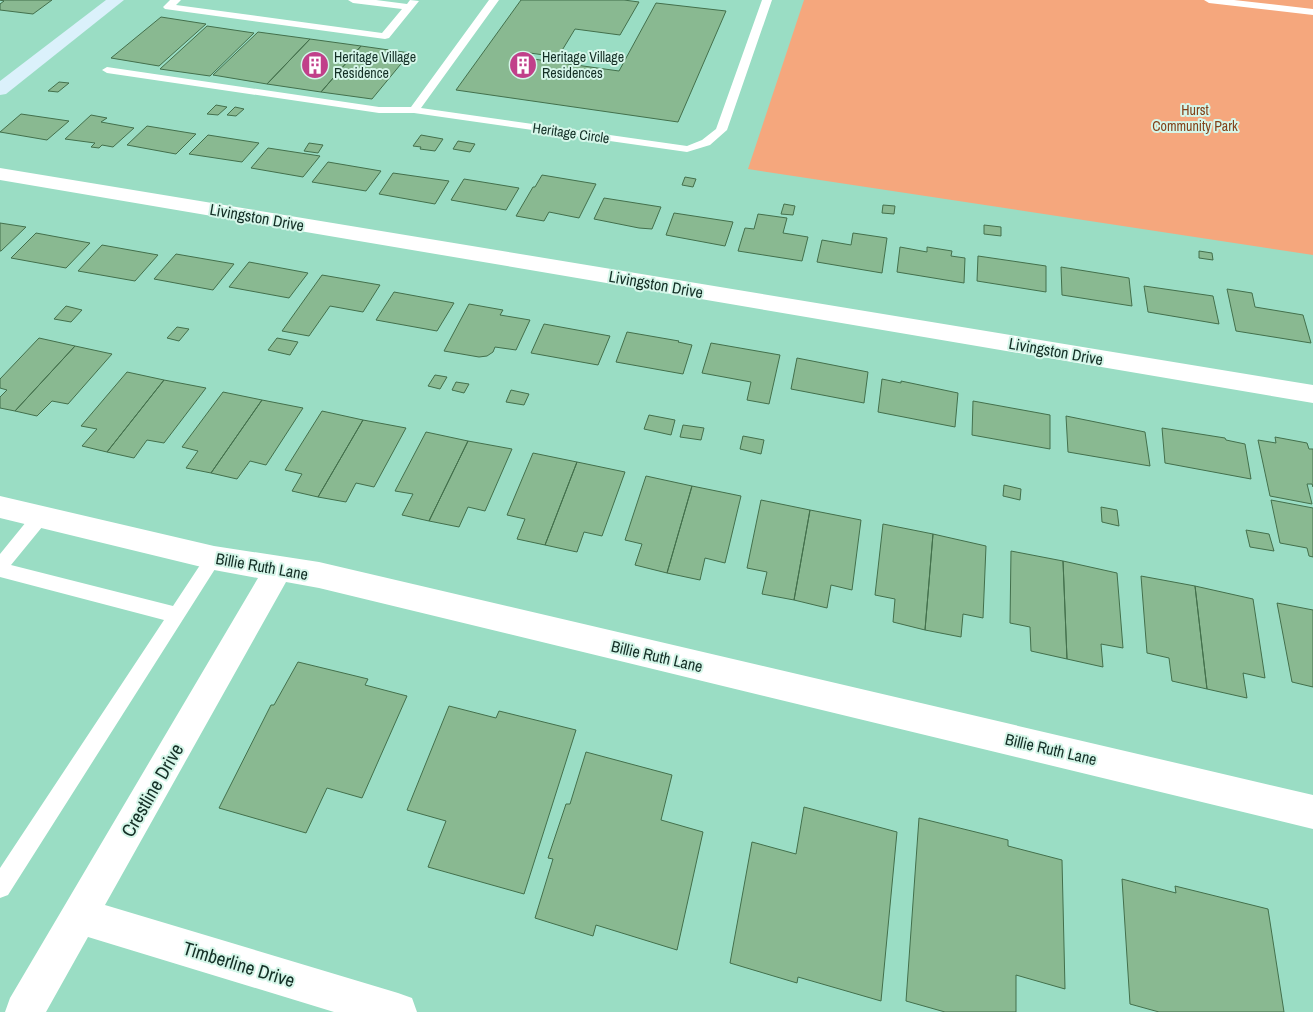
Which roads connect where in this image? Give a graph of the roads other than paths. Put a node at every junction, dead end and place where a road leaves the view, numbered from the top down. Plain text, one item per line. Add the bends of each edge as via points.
1 (116, 0) edge
2 (176, 0) edge
3 (352, 0) edge
4 (494, 0) edge
5 (767, 0) edge
6 (1209, 0) edge
7 (398, 3) edge
8 (412, 4) edge
9 (1313, 12) edge
10 (106, 70) dead end
11 (0, 90) edge
12 (414, 110) junction
13 (0, 174) edge
14 (1313, 394) edge
15 (0, 507) edge
16 (41, 516) junction
17 (214, 558) junction
18 (0, 568) edge
19 (279, 568) junction
20 (177, 615) junction
21 (1313, 812) edge
22 (0, 886) edge
23 (80, 916) junction
24 (24, 1012) edge
25 (398, 1012) edge

1 - 11 main road
2 - 8 lane via 168,7 385,36
3 - 7 lane
4 - 12 lane
5 - 12 lane, Heritage Circle via 722,130 702,146 670,148
6 - 9 lane
7 - 8 lane
10 - 12 lane, Heritage Circle via 380,110
13 - 14 street, Livingston Drive
15 - 16 street, Billie Ruth Lane
16 - 17 street, Billie Ruth Lane
16 - 18 lane
17 - 19 street, Billie Ruth Lane
17 - 20 lane
18 - 20 lane
19 - 21 street, Billie Ruth Lane
19 - 23 street, Crestline Drive
20 - 22 lane
23 - 24 street, Crestline Drive
23 - 25 street, Timberline Drive

